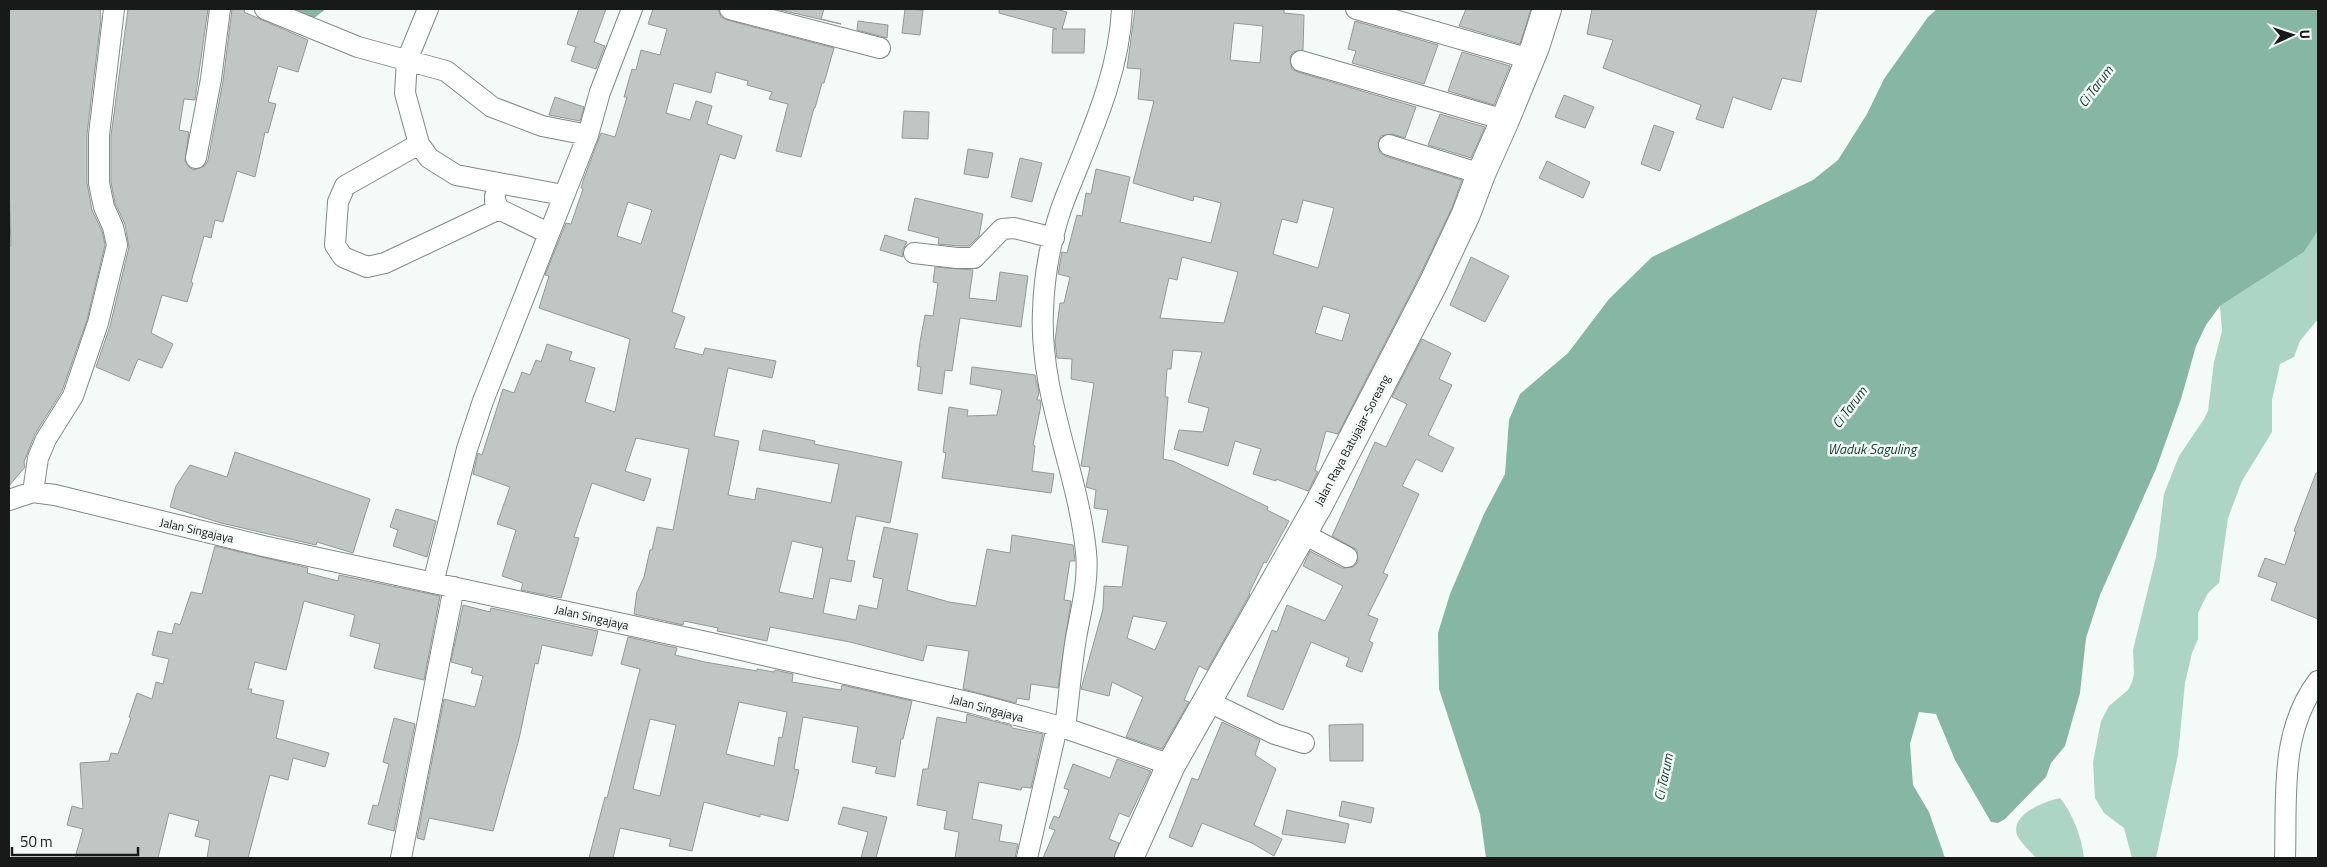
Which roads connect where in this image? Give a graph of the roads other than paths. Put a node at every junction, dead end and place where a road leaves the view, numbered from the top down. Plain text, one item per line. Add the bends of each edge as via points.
1 (114, 9) edge
2 (220, 9) edge
3 (265, 9) edge
4 (428, 9) edge
5 (632, 9) edge
6 (730, 9) edge
7 (1356, 9) edge
8 (1547, 9) edge
9 (1120, 10) edge
10 (880, 48) dead end
11 (1530, 59) junction
12 (407, 60) junction
13 (1301, 61) dead end
14 (1505, 120) junction
15 (588, 135) junction
16 (419, 144) junction
17 (1389, 145) dead end
18 (196, 158) dead end
19 (1481, 174) junction
20 (500, 182) junction
21 (562, 195) junction
22 (499, 209) junction
23 (548, 233) junction
24 (1046, 236) junction
25 (914, 253) dead end
26 (33, 492) junction
27 (9, 500) edge
28 (1302, 533) junction
29 (1347, 557) dead end
30 (434, 583) junction
31 (454, 587) junction
32 (2318, 681) edge
33 (1207, 701) junction
34 (1061, 728) junction
35 (1304, 743) dead end
36 (1171, 766) junction
37 (1133, 856) edge
38 (401, 858) edge
39 (1027, 858) edge
40 (2285, 858) edge

1 - 26 street via 99,135 99,183 117,245 98,323 73,396 46,438 38,458
2 - 18 street
3 - 12 street via 358,48
4 - 12 street
5 - 15 street via 600,92
6 - 10 street
7 - 11 street
8 - 11 highway, Jalan Raya Batujajar-Soreang
9 - 24 street via 1114,64 1106,95 1076,176
11 - 14 highway, Jalan Raya Batujajar-Soreang
12 - 15 street via 446,71 492,107 542,126
12 - 16 street via 405,93
13 - 14 street
14 - 19 highway, Jalan Raya Batujajar-Soreang
15 - 21 street
16 - 20 street via 429,158 456,175
16 - 22 street via 344,186 338,202 335,245 343,257 367,267 385,263
17 - 19 street
19 - 28 highway, Jalan Raya Batujajar-Soreang via 1433,284
20 - 21 street
20 - 22 street via 495,201
21 - 23 street
22 - 23 street
23 - 30 street via 469,441
24 - 25 street via 1014,228 1002,229 974,258
24 - 34 street via 1042,335 1051,396 1086,554 1087,576
26 - 27 street, Jalan Singajaya
26 - 30 street, Jalan Singajaya
28 - 29 street
28 - 33 highway, Jalan Raya Batujajar-Soreang
30 - 31 street, Jalan Singajaya
31 - 34 street, Jalan Singajaya via 914,689
31 - 38 street
32 - 40 street via 2301,710 2292,736 2286,773
33 - 35 street via 1275,734
33 - 36 highway, Jalan Raya Batujajar-Soreang
34 - 36 street, Jalan Singajaya
34 - 39 street
36 - 37 highway, Jalan Raya Batujajar-Soreang

